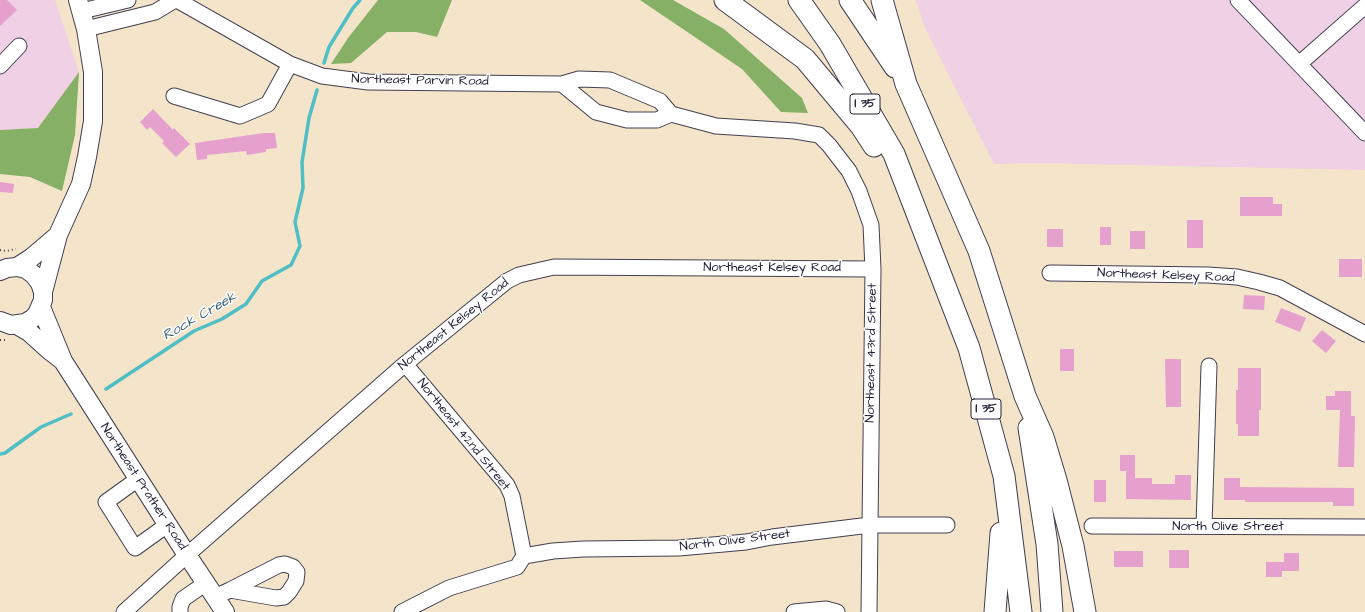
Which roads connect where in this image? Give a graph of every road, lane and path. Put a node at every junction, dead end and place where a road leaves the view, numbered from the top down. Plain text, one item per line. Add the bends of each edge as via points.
1 (128, 0) edge
2 (176, 0) edge
3 (725, 0) edge
4 (799, 0) edge
5 (850, 0) edge
6 (882, 0) edge
7 (1238, 0) edge
8 (80, 6) edge
9 (1365, 6) edge
10 (86, 29) junction
11 (19, 46) dead end
12 (290, 64) junction
13 (1299, 64) junction
14 (0, 66) edge
15 (562, 84) junction
16 (906, 84) junction
17 (174, 96) dead end
18 (672, 114) junction
19 (795, 131) joint
20 (1365, 133) edge
21 (917, 214) junction
22 (58, 235) junction
23 (6, 268) edge
24 (873, 269) junction
25 (1050, 273) dead end
26 (42, 299) junction
27 (6, 324) edge
28 (1365, 334) edge
29 (63, 361) junction
30 (405, 364) junction
31 (1209, 366) dead end
32 (1025, 396) junction
33 (1004, 476) junction
34 (138, 479) junction
35 (167, 525) junction
36 (870, 525) junction
37 (947, 525) dead end
38 (1092, 526) dead end
39 (1204, 526) junction
40 (1365, 527) edge
41 (187, 555) junction
42 (524, 556) junction
43 (217, 590) junction
44 (124, 612) edge
45 (180, 612) edge
46 (226, 612) edge
47 (402, 612) edge
48 (794, 612) edge
49 (837, 612) edge
50 (869, 612) edge
51 (995, 612) edge
52 (1021, 612) edge
53 (1052, 612) edge
54 (1085, 612) edge

1 - 8 street
2 - 10 street, Northeast Parvin Road via 154,12
2 - 12 street, Northeast Parvin Road
3 - 21 highway via 805,59 862,126
4 - 21 highway, I 35 via 830,44 894,154
5 - 16 highway
6 - 16 highway
7 - 13 street
8 - 10 main road
9 - 13 street
10 - 22 main road via 93,72 93,121 81,184
11 - 14 street
12 - 15 street, Northeast Parvin Road via 322,76 368,82
12 - 17 street via 268,104 240,116
13 - 20 street
15 - 18 street, Northeast Parvin Road via 579,79 610,80 660,101
15 - 18 street via 596,112 627,120 656,120
16 - 32 highway via 980,251
18 - 19 street, Northeast Parvin Road via 716,126
19 - 24 street, Northeast 43rd Street via 819,135 830,145 849,171 871,225
21 - 33 highway, I 35 via 969,348
22 - 23 main road via 32,258
22 - 26 main road
23 - 26 main road, Northeast Prather Road via 26,269 34,275 40,283
24 - 30 street, Northeast Kelsey Road via 554,267 532,271 519,274 507,281
24 - 36 street, Northeast 43rd Street
25 - 28 street, Northeast Kelsey Road via 1237,277 1280,288
26 - 27 main road via 38,314 32,319 25,323
26 - 29 main road, Northeast Prather Road
27 - 29 main road, Northeast Prather Road via 29,332
29 - 34 main road, Northeast Prather Road
30 - 41 street, Northeast Kelsey Road
30 - 42 street, Northeast 42nd Street via 507,485 512,496
31 - 39 street
32 - 53 highway via 1047,544
32 - 54 highway via 1043,437 1056,480 1073,546
33 - 51 highway
33 - 52 highway, I 35
34 - 35 main road, Northeast Prather Road
34 - 35 street via 106,502 136,548
35 - 41 main road, Northeast Prather Road
36 - 37 street, North Olive Street
36 - 42 street, North Olive Street via 746,542 679,548 554,551
36 - 50 street, Northeast 43rd Street
38 - 39 street, North Olive Street
39 - 40 street, North Olive Street
41 - 43 main road, Northeast Prather Road
41 - 44 street, Northeast Kelsey Road
42 - 47 street via 517,567 449,588
43 - 45 street via 183,599
43 - 46 main road, Northeast Prather Road
48 - 49 street via 826,609

